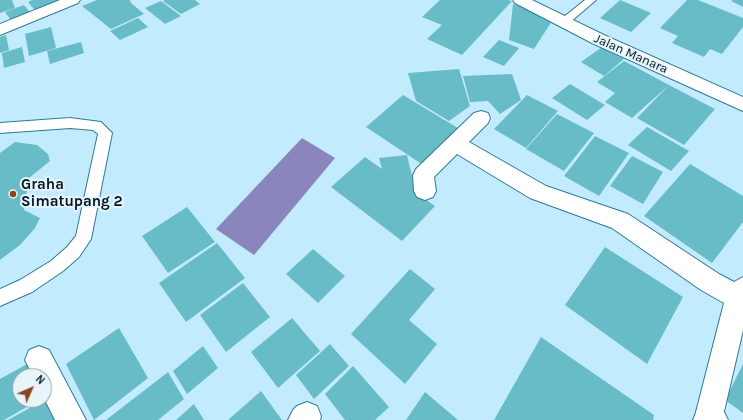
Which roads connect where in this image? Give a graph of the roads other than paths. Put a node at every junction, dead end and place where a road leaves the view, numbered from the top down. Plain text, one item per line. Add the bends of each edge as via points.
1 (73, 0) edge
2 (520, 0) edge
3 (591, 0) edge
4 (564, 22) junction
5 (0, 30) edge
6 (743, 104) edge
7 (481, 118) dead end
8 (0, 128) edge
9 (455, 143) junction
10 (425, 191) dead end
11 (740, 293) edge
12 (0, 298) edge
13 (39, 360) dead end
14 (710, 419) edge
15 (71, 420) edge

1 - 5 street
2 - 4 street, Jalan Manara
3 - 4 lane
4 - 6 street, Jalan Manara
7 - 9 street
8 - 12 lane via 70,123 96,125 105,133 83,239 57,266 26,286
9 - 10 street via 423,175
9 - 11 street via 538,192 620,221 710,282
11 - 14 street
13 - 15 street

